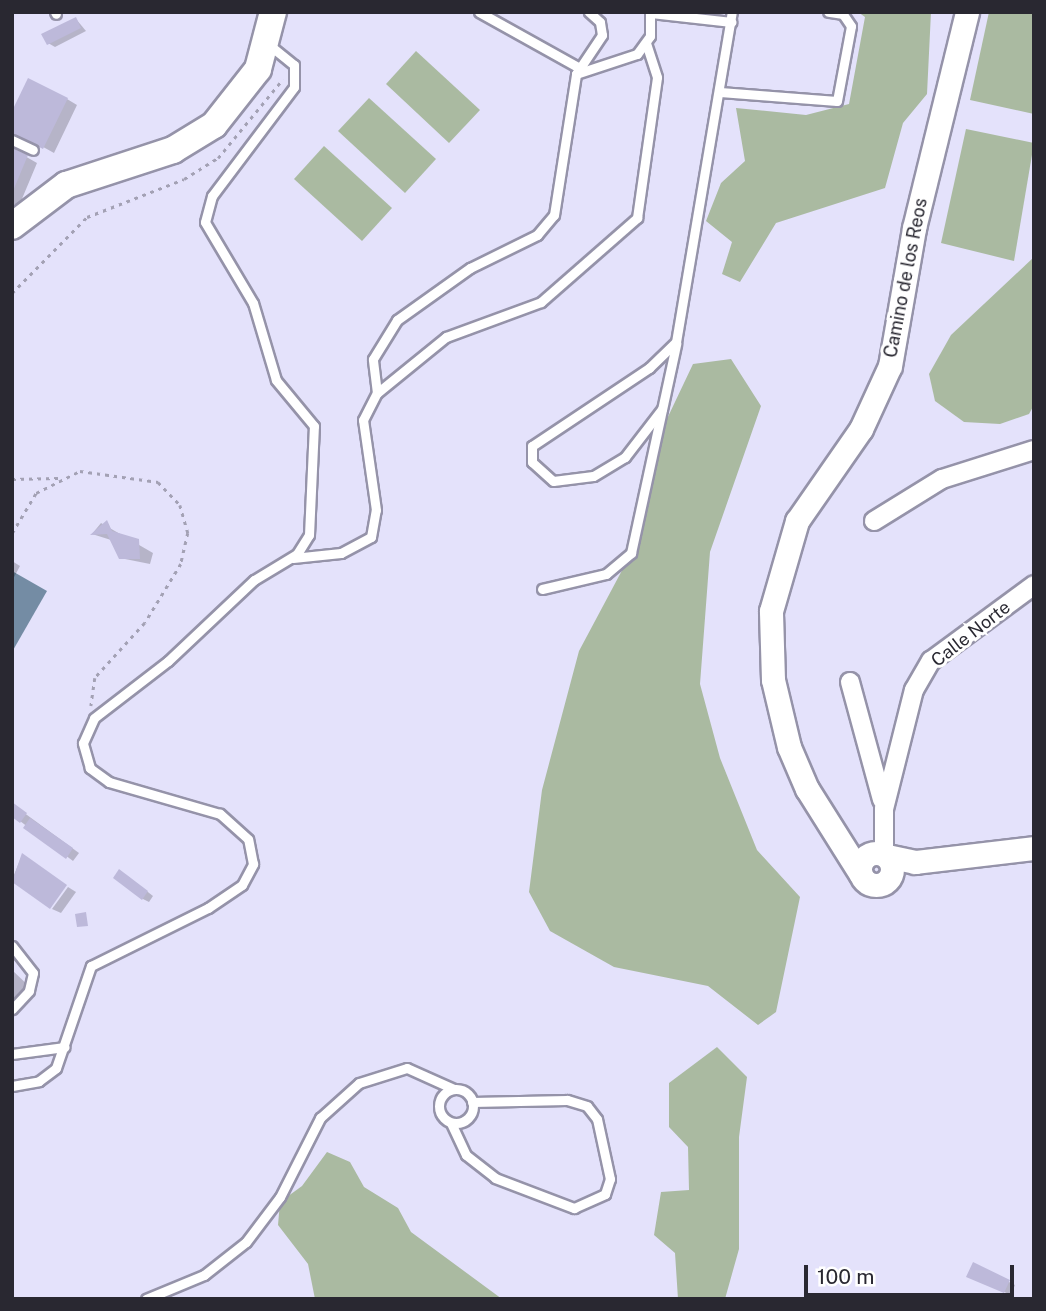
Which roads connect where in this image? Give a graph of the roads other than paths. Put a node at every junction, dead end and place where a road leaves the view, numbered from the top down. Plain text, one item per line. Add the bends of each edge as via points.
1 (273, 12) edge
2 (479, 12) edge
3 (589, 12) edge
4 (828, 12) edge
5 (967, 12) edge
6 (655, 13) edge
7 (731, 17) edge
8 (268, 44) junction
9 (646, 44) junction
10 (577, 70) junction
11 (720, 92) junction
12 (12, 140) edge
13 (33, 150) dead end
14 (12, 226) edge
15 (676, 342) junction
16 (377, 393) junction
17 (662, 409) junction
18 (1034, 450) edge
19 (874, 521) dead end
20 (291, 558) junction
21 (1034, 586) edge
22 (542, 589) dead end
23 (850, 681) dead end
24 (884, 809) junction
25 (842, 836) junction
26 (1034, 848) edge
27 (884, 859) junction
28 (12, 946) edge
29 (12, 1009) edge
30 (65, 1047) junction
31 (12, 1054) edge
32 (12, 1086) edge
33 (454, 1089) junction
34 (472, 1102) junction
35 (451, 1123) junction
36 (146, 1299) edge

1 - 8 main road
2 - 10 lane
3 - 10 lane via 600,22 602,36
4 - 11 lane via 843,14 851,26 837,101
5 - 25 street, Camino de los Reos via 916,217 890,366 861,429 797,521 771,611 773,680 789,747 807,789
6 - 7 lane
6 - 9 lane
7 - 11 lane
8 - 14 main road via 246,90 214,125 173,150 66,186
8 - 20 lane via 294,65 291,93 212,197 205,215 210,236 257,312 270,370 314,425 309,535
9 - 10 lane via 632,58
9 - 16 lane via 657,77 637,218 541,302 446,337
10 - 16 lane via 554,215 537,235 470,268 397,320 373,359
11 - 15 lane
12 - 13 lane
15 - 17 lane
15 - 17 lane via 649,368 532,446 532,462 553,481 593,476 625,457
16 - 20 lane via 362,428 376,510 371,537 341,553
17 - 22 lane via 631,552 606,574
18 - 19 street via 942,479
20 - 30 lane via 254,580 169,661 94,718 83,743 96,775 136,792 208,807 248,839 253,864 242,885 208,908 91,966
21 - 24 street, Calle Norte via 931,661 905,713
23 - 24 street
24 - 27 street
25 - 27 street, Camino de los Reos
25 - 27 street, Camino de los Reos via 860,873 877,885
26 - 27 street via 924,861
28 - 29 lane via 28,960 33,980
30 - 31 lane
30 - 32 lane via 46,1078
33 - 34 lane
33 - 35 lane via 438,1105
33 - 36 lane via 407,1068 359,1083 320,1118 280,1197 246,1242 197,1280
34 - 35 lane via 468,1119
34 - 35 lane via 567,1100 587,1106 597,1119 610,1180 605,1194 574,1208 495,1178 466,1154

